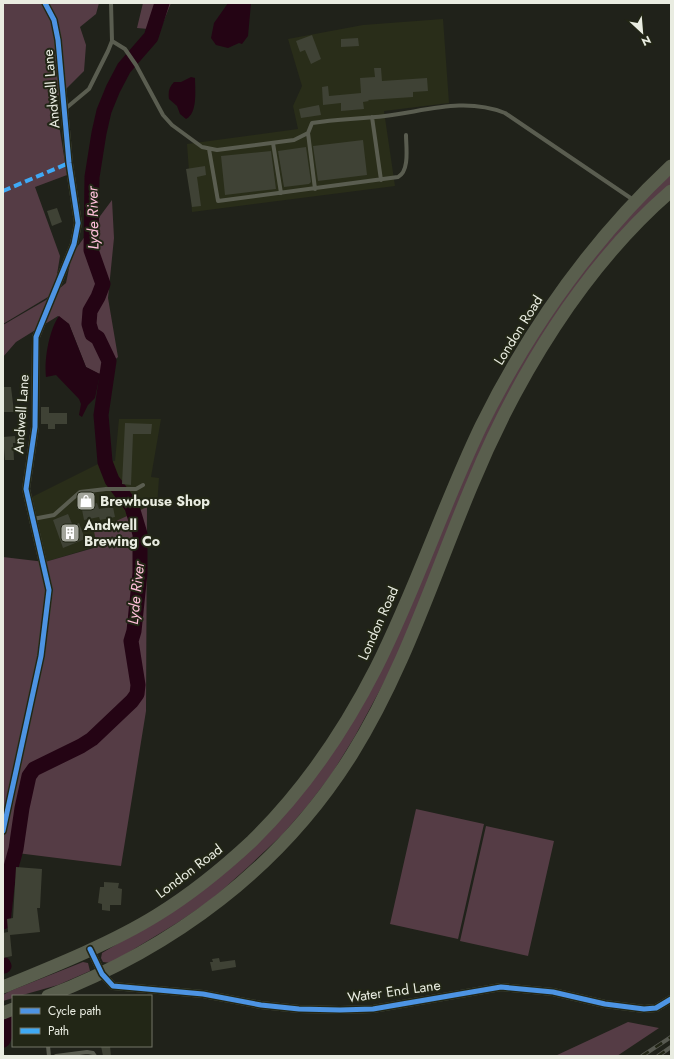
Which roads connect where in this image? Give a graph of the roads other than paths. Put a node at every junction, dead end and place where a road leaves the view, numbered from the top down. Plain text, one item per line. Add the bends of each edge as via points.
1 (45, 3) edge
2 (111, 3) edge
3 (112, 41) junction
4 (65, 109) junction
5 (372, 117) junction
6 (308, 133) junction
7 (406, 135) dead end
8 (273, 143) junction
9 (209, 149) junction
10 (671, 166) edge
11 (381, 180) junction
12 (315, 189) junction
13 (671, 190) edge
14 (280, 193) junction
15 (635, 201) junction
16 (143, 485) dead end
17 (32, 519) junction
18 (3, 831) edge
19 (90, 949) junction
20 (102, 974) junction
21 (3, 987) edge
22 (50, 995) edge
23 (671, 999) edge
24 (56, 1056) edge
25 (95, 1056) edge

1 - 4 street, Andwell Lane via 54,20 58,40
2 - 3 lane
3 - 4 lane via 102,67 89,88
3 - 9 lane via 125,49 172,125 190,140
4 - 17 street, Andwell Lane via 69,163 78,223 74,244 36,337 35,427 26,489
5 - 6 lane via 312,123
5 - 11 lane
5 - 15 lane via 460,104 489,107 525,125
6 - 8 lane via 294,140
6 - 12 lane
7 - 11 lane via 403,173 398,177
8 - 9 lane
8 - 14 lane
9 - 14 lane via 218,200
10 - 15 main road, London Road
11 - 12 lane
12 - 14 lane
13 - 20 main road via 636,224 596,270 536,357 502,420 473,482 383,696 351,755 318,802 278,849 220,901 166,939
15 - 19 main road, London Road via 596,245 559,294 499,393 462,468 377,666 348,719 316,767 269,823 213,875 154,917
16 - 17 lane via 136,489 80,492 54,515
17 - 18 street, Andwell Lane via 49,590 41,656
19 - 20 street, Water End Lane
19 - 21 main road, London Road
20 - 22 main road
20 - 23 street, Water End Lane via 113,986 203,994 299,1009 373,1009 501,986 553,992 605,1004 644,1009 656,1008
24 - 25 lane via 90,1052

